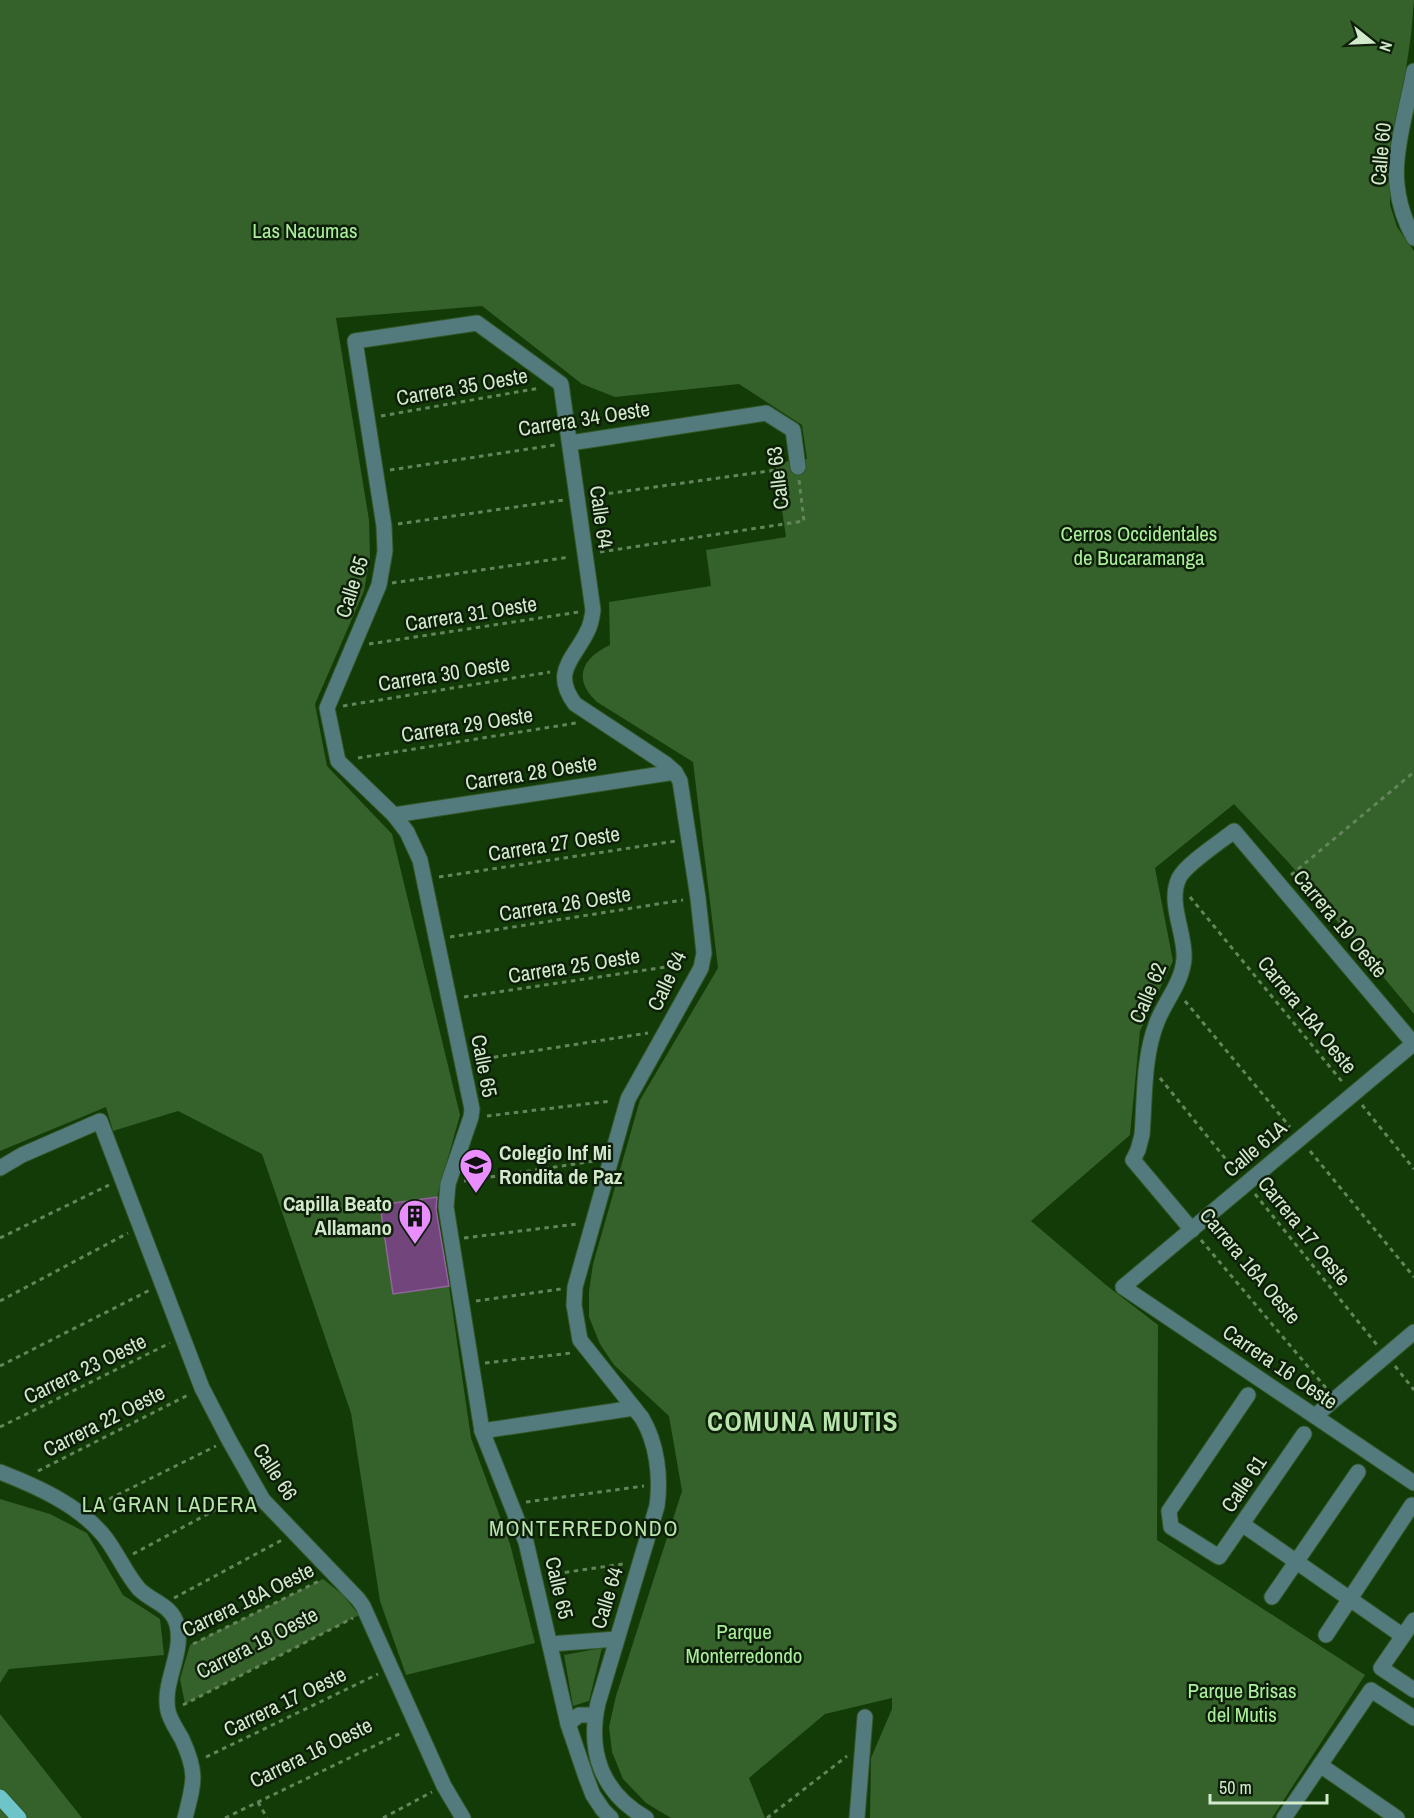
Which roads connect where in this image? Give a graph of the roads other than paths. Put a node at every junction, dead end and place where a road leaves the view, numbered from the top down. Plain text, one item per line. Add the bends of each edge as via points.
1 (1414, 71) edge
2 (1414, 238) edge
3 (561, 384) joint
4 (794, 430) joint
5 (570, 442) junction
6 (798, 467) road end
7 (675, 772) junction
8 (394, 815) junction
9 (1177, 881) joint
10 (1414, 1044) edge
11 (1133, 1160) joint
12 (0, 1168) edge
13 (1192, 1230) junction
14 (1123, 1287) joint
15 (1414, 1332) edge
16 (1248, 1395) dead end
17 (634, 1408) junction
18 (1315, 1416) junction
19 (482, 1431) junction
20 (1304, 1434) dead end
21 (0, 1472) edge
22 (1359, 1472) dead end
23 (1414, 1483) edge
24 (1412, 1505) dead end
25 (1242, 1524) junction
26 (1296, 1562) junction
27 (1272, 1597) dead end
28 (1350, 1599) junction
29 (1414, 1620) edge
30 (1326, 1635) dead end
31 (1403, 1636) junction
32 (617, 1639) junction
33 (550, 1644) junction
34 (1414, 1690) edge
35 (595, 1715) junction
36 (865, 1717) dead end
37 (1414, 1718) edge
38 (568, 1724) junction
39 (1320, 1765) junction
40 (0, 1797) edge
41 (19, 1818) edge
42 (185, 1818) edge
43 (463, 1818) edge
44 (611, 1818) edge
45 (646, 1818) edge
46 (857, 1818) edge
47 (1284, 1818) edge
48 (1397, 1818) edge

1 - 2 street, Calle 60 via 1400,140 1397,185 1404,217
3 - 5 street, Calle 64
3 - 8 street, Calle 65 via 477,323 355,341 385,551 379,585 327,708 338,761
4 - 5 street, Carrera 34 Oeste via 766,413
4 - 6 street, Calle 63
5 - 7 street, Calle 64 via 593,610 589,630 566,670 569,695 575,704
7 - 8 street, Carrera 28 Oeste
7 - 17 street, Calle 64 via 680,781 698,898 703,961 628,1099 575,1287 580,1340
8 - 19 street, Calle 65 via 416,849 470,1099 471,1117 448,1184 446,1207
9 - 10 street, Carrera 19 Oeste via 1183,871 1233,831
9 - 11 street, Calle 62 via 1182,972 1150,1042 1142,1135
10 - 13 street, Calle 61A
11 - 13 street, Carrera 16A Oeste
12 - 43 street, Calle 66 via 100,1121 202,1388 229,1440 269,1508 358,1599 444,1786
13 - 14 street, Calle 61A
14 - 18 street, Carrera 16 Oeste
15 - 18 street
16 - 25 street, Calle 61 via 1169,1511 1171,1527 1219,1557
17 - 19 street
17 - 32 street, Calle 64 via 650,1431 653,1443 657,1506
18 - 23 street, Carrera 16 Oeste
19 - 33 street, Calle 65 via 526,1542
20 - 25 street, Calle 61
21 - 42 street via 80,1514 102,1533 141,1591 173,1614 178,1636 167,1700 168,1712 192,1764 193,1783
22 - 26 street
24 - 28 street
25 - 26 street
26 - 27 street
26 - 28 street
28 - 30 street
28 - 31 street
29 - 31 street
31 - 34 street via 1381,1668
32 - 33 street
32 - 35 street, Calle 64
33 - 38 street, Calle 65
35 - 38 street via 579,1715
35 - 45 street via 594,1734 603,1775 623,1803
36 - 46 street
37 - 39 street via 1371,1690
38 - 44 street, Calle 65 via 593,1795
39 - 47 street
39 - 48 street
40 - 41 main road

